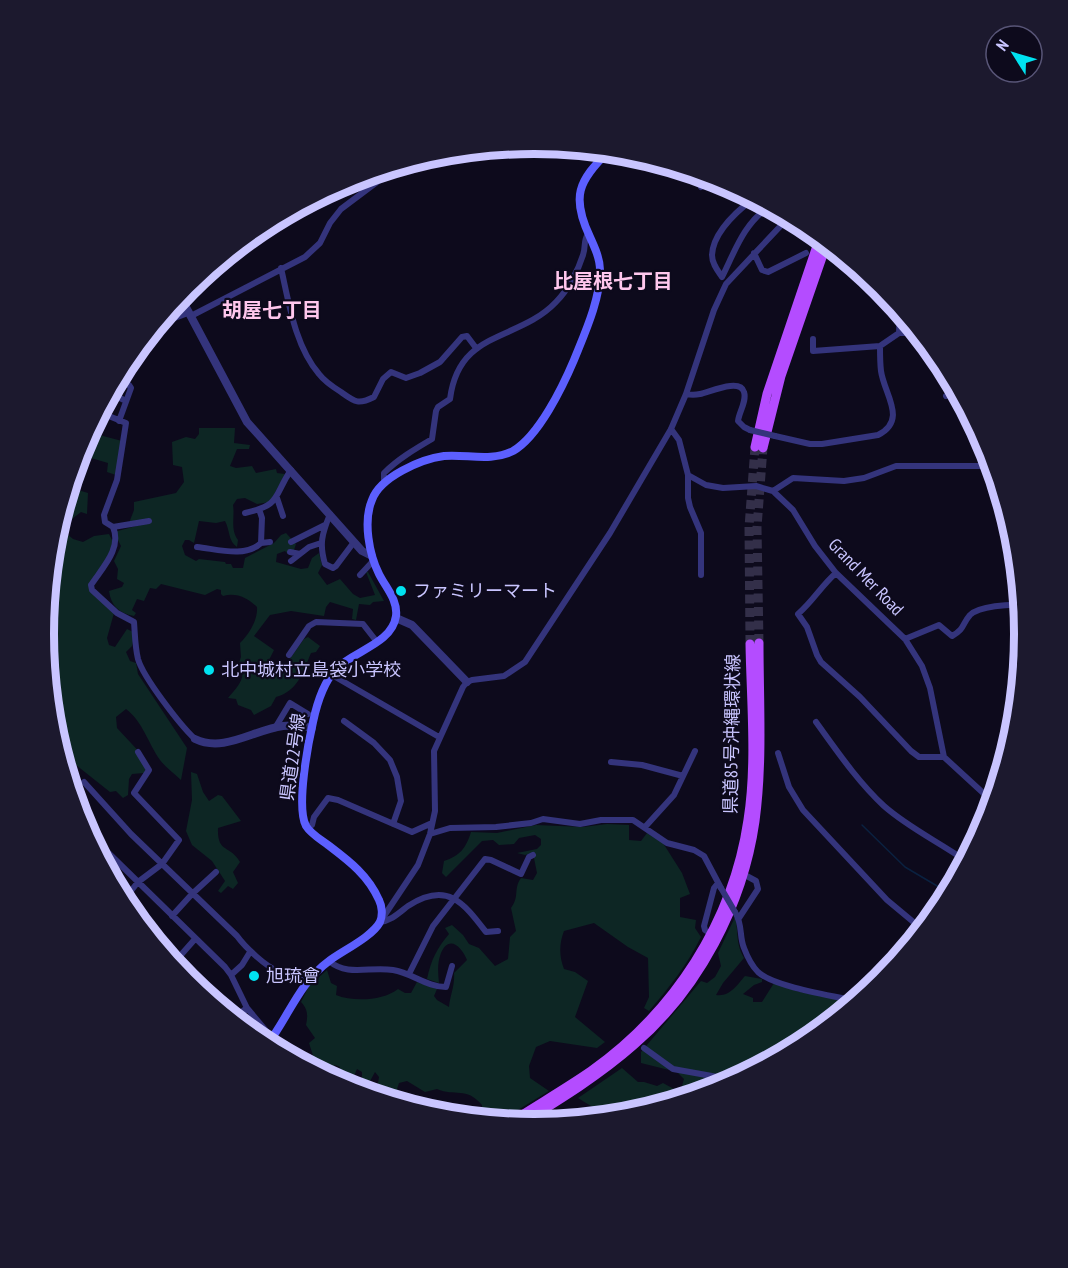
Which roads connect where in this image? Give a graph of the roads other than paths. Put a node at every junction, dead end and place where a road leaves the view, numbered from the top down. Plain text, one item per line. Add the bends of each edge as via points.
1 (602, 159) edge
2 (382, 178) edge
3 (704, 185) edge
4 (701, 187) dead end
5 (747, 204) edge
6 (761, 212) edge
7 (783, 224) edge
8 (588, 234) junction
9 (817, 246) edge
10 (823, 251) edge
11 (806, 253) dead end
12 (754, 254) junction
13 (281, 268) junction
14 (722, 277) junction
15 (726, 284) junction
16 (185, 305) edge
17 (190, 315) junction
18 (171, 321) edge
19 (899, 323) edge
20 (898, 333) junction
21 (908, 333) edge
22 (813, 339) dead end
23 (880, 346) junction
24 (476, 348) junction
25 (126, 382) edge
26 (686, 394) junction
27 (950, 394) edge
28 (946, 396) dead end
29 (118, 397) dead end
30 (126, 401) junction
31 (107, 416) edge
32 (119, 421) junction
33 (672, 429) junction
34 (983, 466) edge
35 (291, 470) junction
36 (688, 475) junction
37 (384, 482) junction
38 (773, 491) junction
39 (277, 498) junction
40 (259, 509) junction
41 (245, 513) dead end
42 (330, 514) junction
43 (283, 516) dead end
44 (149, 520) dead end
45 (326, 525) junction
46 (113, 527) junction
47 (270, 542) dead end
48 (291, 542) dead end
49 (354, 542) junction
50 (261, 543) junction
51 (321, 543) junction
52 (197, 548) dead end
53 (290, 552) dead end
54 (300, 554) junction
55 (373, 558) junction
56 (291, 561) dead end
57 (836, 573) junction
58 (360, 575) dead end
59 (701, 575) dead end
60 (1013, 604) edge
61 (396, 618) junction
62 (905, 639) junction
63 (377, 642) junction
64 (754, 643) tunnel mouth
65 (289, 655) dead end
66 (332, 675) junction
67 (467, 682) junction
68 (308, 714) dead end
69 (344, 721) dead end
70 (816, 723) dead end
71 (275, 728) junction
72 (312, 728) junction
73 (439, 737) junction
74 (195, 739) joint
75 (138, 752) dead end
76 (695, 752) dead end
77 (778, 753) dead end
78 (944, 757) junction
79 (611, 762) dead end
80 (683, 776) junction
81 (84, 782) dead end
82 (986, 796) edge
83 (432, 823) junction
84 (393, 824) junction
85 (307, 827) junction
86 (645, 827) junction
87 (430, 834) junction
88 (107, 851) edge
89 (533, 855) dead end
90 (959, 856) edge
91 (162, 864) junction
92 (742, 868) junction
93 (216, 872) dead end
94 (138, 882) junction
95 (719, 886) junction
96 (130, 893) edge
97 (192, 894) junction
98 (455, 897) junction
99 (737, 915) junction
100 (172, 916) junction
101 (380, 922) junction
102 (916, 925) edge
103 (498, 931) dead end
104 (711, 934) junction
105 (195, 939) junction
106 (250, 952) junction
107 (179, 957) edge
108 (329, 961) junction
109 (452, 966) dead end
110 (409, 974) junction
111 (231, 975) junction
112 (306, 982) junction
113 (846, 998) edge
114 (247, 1008) junction
115 (240, 1013) edge
116 (256, 1020) junction
117 (252, 1022) edge
118 (262, 1028) edge
119 (273, 1037) edge
120 (644, 1048) dead end
121 (718, 1077) edge
122 (524, 1114) edge
123 (536, 1114) edge

1 - 8 main road via 580,188 578,205
2 - 13 street via 341,209 320,243 305,257
3 - 4 street
5 - 14 street via 715,244 712,255
6 - 14 street via 741,235
7 - 12 street
8 - 24 street via 575,274 555,303 528,323
8 - 37 main road via 600,266 594,304 568,373 532,433 518,447 501,455 443,456
9 - 10 main road via 767,394 759,448
11 - 12 street via 768,272 762,270
12 - 15 street
13 - 17 street
13 - 24 street via 308,359 326,381 356,402 374,397 391,372 406,378 432,367 462,337 468,336
14 - 15 street
15 - 26 street
16 - 17 street
17 - 18 street
17 - 35 street via 247,422
19 - 20 street
20 - 21 street
20 - 23 street
22 - 23 street via 813,351
23 - 26 street, bridge via 881,372 893,419 885,432 878,435 810,444 744,427 738,420 744,398 741,387
24 - 37 street via 455,375 450,399 436,411 432,439 389,468 384,473
25 - 30 street via 131,388
26 - 33 street
27 - 28 street
29 - 30 street
30 - 32 street
31 - 32 street
32 - 46 street via 126,423 119,470 104,515 105,522
33 - 36 street
33 - 67 street via 525,662 504,676
34 - 38 street via 896,466 844,481 793,478
35 - 39 street
35 - 42 street
36 - 38 street via 706,485 756,486
36 - 59 street via 690,507 701,533
37 - 55 main road via 369,508
38 - 57 street, Grand Mer Road via 793,510
39 - 40 street
39 - 43 street
40 - 41 street
40 - 50 street
42 - 45 street
42 - 49 street
44 - 46 street
45 - 48 street
45 - 51 street
46 - 74 street via 117,536 114,549 91,585 92,590 117,613 134,622 139,660
47 - 50 street
49 - 51 street via 333,568 325,564
49 - 55 street
50 - 52 street via 244,551
51 - 54 street
53 - 54 street
54 - 56 street
55 - 58 street
55 - 61 main road via 396,606
57 - 62 street, Grand Mer Road
57 - 78 street via 798,614 817,655 911,751 919,757
60 - 62 street via 970,614 952,636 939,625
61 - 63 main road, 県道22号線
61 - 67 street via 412,625
62 - 78 street, Grand Mer Road via 930,688
63 - 65 street via 363,624 316,622
63 - 66 main road, 県道22号線
64 - 92 main road, 県道85号沖縄環状線 via 755,743
66 - 72 main road, 県道22号線 via 321,695
66 - 73 street
67 - 73 street
68 - 71 street via 290,703
69 - 84 street via 390,760 401,801
70 - 90 street via 885,807
71 - 72 street
71 - 74 street via 222,744
72 - 85 main road, 県道22号線 via 302,804
73 - 83 street via 433,756
75 - 91 street via 149,770 134,793 179,840
76 - 80 street
77 - 102 street via 789,788 803,810 887,900
78 - 82 street
79 - 80 street
80 - 86 street via 674,795
81 - 91 street
83 - 84 street via 412,832
83 - 87 street
84 - 85 street via 332,798 325,800 312,825
85 - 101 main road, 県道22号線 via 368,880 381,907
86 - 87 street via 633,820 580,824 543,819 496,827 450,828
86 - 95 street via 667,843 704,856
87 - 101 street via 418,865
88 - 94 street
89 - 98 street via 521,874 484,860
91 - 94 street
91 - 97 street
92 - 99 street via 756,881 758,889
92 - 104 main road, 県道85号沖縄環状線
92 - 123 main road, 県道85号沖縄環状線 via 728,916 681,996 616,1061
93 - 97 street
94 - 96 street
94 - 100 street
95 - 99 street, bridge
95 - 104 street via 714,888 704,926
97 - 100 street
97 - 106 street
98 - 101 street via 438,894
98 - 103 street via 486,932
98 - 110 street via 429,932
99 - 113 street via 743,946 760,974 794,988
100 - 105 street
101 - 108 main road
104 - 122 main road, 県道85号沖縄環状線 via 675,991 630,1040 591,1071
105 - 107 street
105 - 111 street
106 - 111 street
106 - 112 street via 276,971
108 - 110 street via 347,970
108 - 112 main road
109 - 110 street via 446,987
111 - 114 street
112 - 119 main road
114 - 115 street
114 - 116 street
116 - 117 street
116 - 118 street
120 - 121 street via 673,1069

